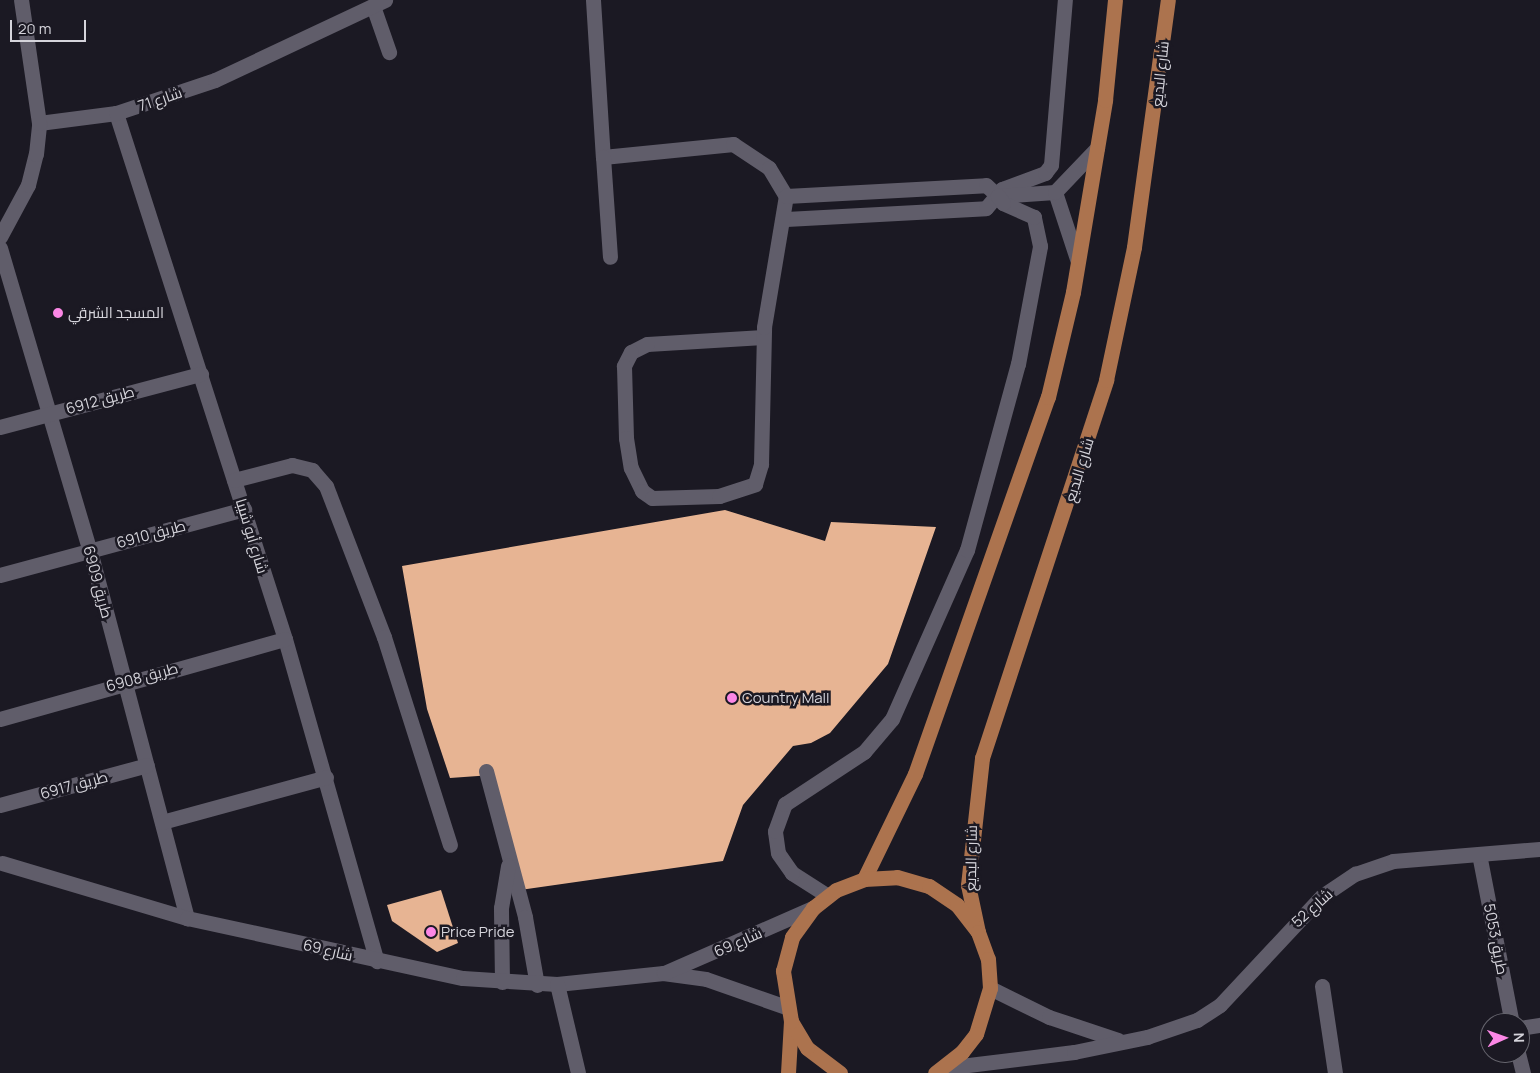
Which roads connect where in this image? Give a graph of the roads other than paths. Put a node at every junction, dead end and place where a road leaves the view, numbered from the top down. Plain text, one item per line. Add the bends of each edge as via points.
1 (21, 0) edge
2 (593, 0) edge
3 (1065, 0) edge
4 (1115, 0) edge
5 (1168, 0) edge
6 (379, 3) edge
7 (389, 52) dead end
8 (116, 113) junction
9 (39, 123) junction
10 (1097, 148) junction
11 (603, 157) junction
12 (1055, 192) junction
13 (786, 196) junction
14 (998, 196) junction
15 (786, 219) junction
16 (0, 237) edge
17 (0, 248) edge
18 (610, 257) dead end
19 (1077, 259) junction
20 (763, 337) junction
21 (201, 374) junction
22 (49, 413) junction
23 (0, 427) edge
24 (234, 480) junction
25 (244, 509) junction
26 (90, 550) junction
27 (0, 575) edge
28 (285, 639) junction
29 (125, 682) junction
30 (0, 719) edge
31 (147, 765) junction
32 (486, 772) dead end
33 (326, 778) junction
34 (0, 805) edge
35 (162, 822) junction
36 (450, 845) dead end
37 (1540, 849) edge
38 (1479, 854) junction
39 (2, 864) dead end
40 (508, 866) junction
41 (864, 879) junction
42 (828, 896) junction
43 (812, 908) junction
44 (187, 918) junction
45 (978, 932) junction
46 (377, 961) junction
47 (663, 973) junction
48 (502, 982) junction
49 (538, 984) junction
50 (557, 984) junction
51 (1322, 986) dead end
52 (990, 988) junction
53 (1510, 1013) edge
54 (788, 1014) junction
55 (1120, 1040) junction
56 (939, 1070) edge
57 (578, 1073) edge
58 (788, 1073) edge
59 (840, 1073) edge
60 (1335, 1073) edge

1 - 9 street
2 - 11 street
3 - 14 street via 1051,165 1046,173 1009,185
4 - 10 main road
5 - 45 main road, شارع البديع via 1134,248 1106,380 982,758 969,842 968,885
6 - 7 street
6 - 8 street, شارع 71 via 215,80
8 - 9 street, شارع 71
8 - 21 street, شارع أبو شيبا
9 - 16 street via 28,185
10 - 12 street
10 - 19 main road
11 - 13 street via 733,144 769,168
11 - 18 street
12 - 14 street
12 - 19 street
13 - 14 street via 986,185
13 - 15 street
14 - 15 street via 986,208
14 - 42 street via 1003,203 1034,217 1040,246 1018,364 967,550 892,719 864,752 785,804 775,831 778,853 792,873
15 - 20 street
17 - 22 street, طريق 6909
19 - 41 main road via 1048,397 1016,498 915,774
20 - 20 street via 761,464 755,484 719,496 652,498 642,491 631,468 626,438 624,366 631,352 647,344
21 - 22 street, طريق 6912
21 - 24 street, شارع أبو شيبا
22 - 23 street, طريق 6912
22 - 26 street, طريق 6909
24 - 25 street, شارع أبو شيبا
24 - 36 street via 292,465 312,470 326,486 384,637
25 - 26 street, طريق 6910
25 - 28 street, شارع أبو شيبا
26 - 27 street, طريق 6910
26 - 29 street, طريق 6909
28 - 29 street, طريق 6908
28 - 33 street, شارع أبو شيبا
29 - 30 street, طريق 6908
29 - 31 street, طريق 6909
31 - 34 street, طريق 6917
31 - 35 street, طريق 6909
32 - 40 street
33 - 35 street
33 - 46 street, شارع أبو شيبا
35 - 44 street, طريق 6909
37 - 38 street, شارع 52
38 - 53 street, طريق 5053
38 - 55 street, شارع 52 via 1393,861 1355,874 1322,896 1220,1005 1173,1029
39 - 44 street, شارع 69
40 - 48 street via 502,894
40 - 49 street via 523,908
41 - 42 main road
41 - 45 main road via 897,877 929,886 957,905
42 - 43 main road
43 - 47 street, شارع 69
43 - 54 main road via 790,946 783,971
44 - 46 street, شارع 69
45 - 52 main road via 988,959
46 - 48 street, شارع 69
47 - 50 street, شارع 69
47 - 54 street, شارع 69 via 706,980
48 - 49 street, شارع 69
49 - 50 street, شارع 69
50 - 57 street
51 - 60 street
52 - 55 street, شارع 52 via 1049,1017
52 - 56 main road via 976,1034
54 - 58 main road
54 - 59 main road via 807,1048
55 - 56 street, شارع 52 via 1028,1060

